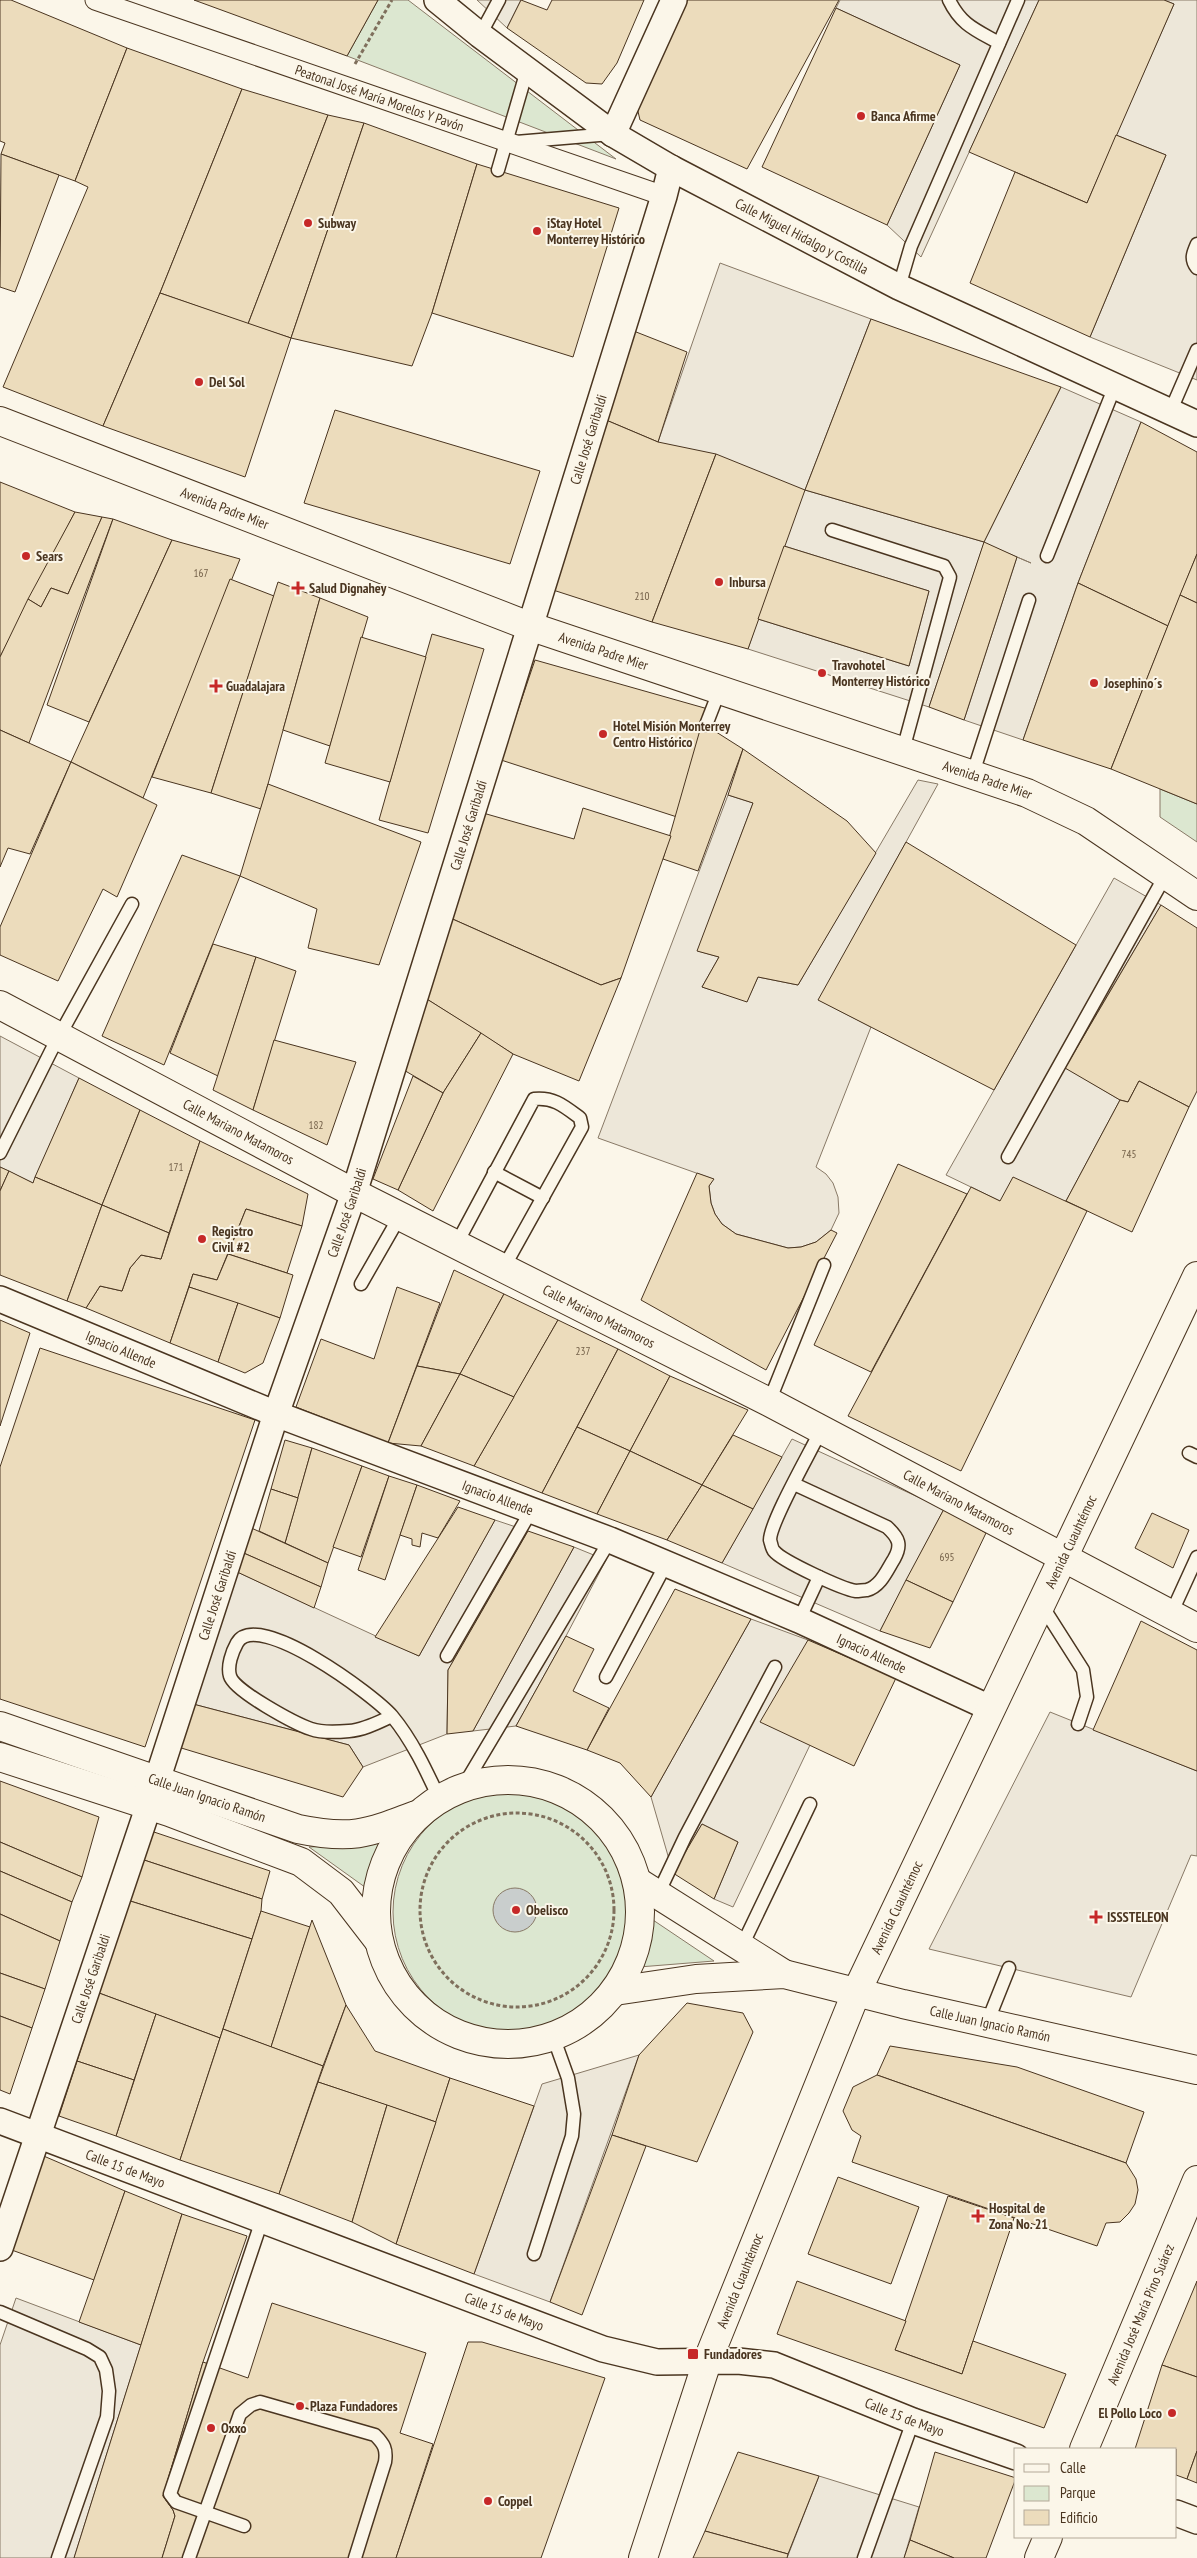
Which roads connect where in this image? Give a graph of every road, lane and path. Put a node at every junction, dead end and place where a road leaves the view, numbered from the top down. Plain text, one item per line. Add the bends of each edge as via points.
1 (95, 0) edge
2 (392, 0) edge
3 (437, 0) edge
4 (498, 0) edge
5 (674, 0) edge
6 (949, 0) edge
7 (1018, 0) edge
8 (480, 35) junction
9 (999, 42) junction
10 (527, 70) junction
11 (342, 86) junction
12 (613, 134) junction
13 (506, 142) junction
14 (671, 168) junction
15 (498, 170) dead end
16 (664, 196) junction
17 (1197, 244) edge
18 (1197, 268) edge
19 (899, 287) junction
20 (1197, 350) edge
21 (1115, 386) junction
22 (1171, 410) junction
23 (0, 421) edge
24 (1197, 424) edge
25 (832, 530) dead end
26 (1047, 556) dead end
27 (1029, 600) dead end
28 (529, 626) junction
29 (720, 689) junction
30 (706, 725) dead end
31 (903, 750) junction
32 (973, 773) junction
33 (1165, 876) junction
34 (1197, 896) edge
35 (132, 904) dead end
36 (0, 1005) edge
37 (59, 1036) junction
38 (0, 1153) edge
39 (1008, 1157) dead end
40 (494, 1172) junction
41 (354, 1193) junction
42 (543, 1198) junction
43 (400, 1216) junction
44 (457, 1243) junction
45 (824, 1265) dead end
46 (504, 1267) junction
47 (1197, 1276) edge
48 (361, 1284) dead end
49 (0, 1299) edge
50 (769, 1402) junction
51 (276, 1414) junction
52 (821, 1430) junction
53 (794, 1484) junction
54 (532, 1511) junction
55 (610, 1540) junction
56 (1064, 1557) junction
57 (1197, 1557) edge
58 (666, 1564) junction
59 (819, 1577) junction
60 (1040, 1604) junction
61 (1171, 1614) junction
62 (799, 1620) junction
63 (1197, 1628) edge
64 (447, 1656) dead end
65 (775, 1667) dead end
66 (606, 1677) dead end
67 (990, 1708) junction
68 (392, 1716) junction
69 (1078, 1724) dead end
70 (0, 1726) edge
71 (0, 1757) edge
72 (156, 1779) junction
73 (451, 1793) junction
74 (810, 1804) dead end
75 (149, 1805) junction
76 (417, 1815) junction
77 (593, 1848) joint
78 (648, 1888) junction
79 (378, 1940) junction
80 (741, 1948) junction
81 (1008, 1968) dead end
82 (784, 1974) junction
83 (615, 1991) junction
84 (856, 1993) junction
85 (987, 2023) junction
86 (554, 2036) junction
87 (1197, 2070) edge
88 (0, 2121) edge
89 (37, 2135) junction
90 (1197, 2180) edge
91 (262, 2220) junction
92 (0, 2248) edge
93 (534, 2254) dead end
94 (0, 2312) edge
95 (707, 2362) junction
96 (913, 2421) junction
97 (1084, 2448) edge
98 (1014, 2456) edge
99 (205, 2513) junction
100 (1177, 2513) edge
101 (1197, 2520) edge
102 (244, 2526) dead end
103 (1048, 2538) edge
104 (58, 2558) edge
105 (190, 2558) edge
106 (355, 2558) edge
107 (643, 2558) edge
108 (864, 2558) edge
109 (1040, 2558) edge

1 - 11 street, Peatonal José María Morelos Y Pavón
2 - 11 path
3 - 8 street, Calle Miguel Hidalgo y Costilla
4 - 8 lane
5 - 12 street
6 - 9 lane via 965,24
7 - 9 lane
8 - 10 street, Calle Miguel Hidalgo y Costilla
9 - 19 lane via 911,246
10 - 12 street, Calle Miguel Hidalgo y Costilla
10 - 13 lane
11 - 13 street, Peatonal José María Morelos Y Pavón
12 - 13 lane
12 - 14 street, Calle Miguel Hidalgo y Costilla
13 - 15 lane
13 - 16 street, Peatonal José María Morelos Y Pavón
14 - 16 street, Calle José Garibaldi
14 - 19 street, Calle Miguel Hidalgo y Costilla
16 - 28 street, Calle José Garibaldi
17 - 18 lane via 1192,254
19 - 21 street, Calle Miguel Hidalgo y Costilla
20 - 22 lane
21 - 22 street, Calle Miguel Hidalgo y Costilla
21 - 26 lane
22 - 24 street, Calle Miguel Hidalgo y Costilla
23 - 28 main road, Avenida Padre Mier
25 - 31 lane via 944,566 950,577
27 - 32 lane
28 - 29 main road, Avenida Padre Mier
28 - 41 street, Calle José Garibaldi
29 - 30 lane
29 - 31 main road, Avenida Padre Mier
31 - 32 main road, Avenida Padre Mier
32 - 33 main road, Avenida Padre Mier via 1086,820
33 - 34 main road, Avenida Padre Mier
33 - 39 lane
35 - 37 lane
36 - 37 main road, Calle Mariano Matamoros
37 - 38 lane
37 - 41 main road, Calle Mariano Matamoros
40 - 42 lane
40 - 42 lane via 534,1099 547,1098 565,1107 580,1118 582,1127
40 - 44 lane
41 - 43 main road, Calle Mariano Matamoros
41 - 51 street, Calle José Garibaldi
42 - 46 lane
43 - 44 main road, Calle Mariano Matamoros
43 - 48 lane
44 - 46 main road, Calle Mariano Matamoros
45 - 50 lane
46 - 50 main road, Calle Mariano Matamoros
47 - 56 main road, Avenida Cuauhtémoc
49 - 51 street, Ignacio Allende
50 - 52 main road, Calle Mariano Matamoros
51 - 54 street, Ignacio Allende
51 - 72 street, Calle José Garibaldi
52 - 53 lane
52 - 56 main road, Calle Mariano Matamoros
53 - 59 lane via 770,1540 773,1550 782,1558
53 - 59 lane via 888,1527 899,1539 899,1550 879,1583 869,1590 856,1591
54 - 55 street, Ignacio Allende
54 - 64 lane
55 - 58 street, Ignacio Allende
55 - 73 lane
56 - 60 main road, Avenida Cuauhtémoc
56 - 61 main road, Calle Mariano Matamoros
57 - 61 lane
58 - 62 street, Ignacio Allende
58 - 66 lane
59 - 62 lane
60 - 67 main road, Avenida Cuauhtémoc
60 - 69 lane via 1083,1670 1087,1697
61 - 63 main road, Calle Mariano Matamoros
62 - 67 street, Ignacio Allende
65 - 78 lane via 685,1837
67 - 84 main road, Avenida Cuauhtémoc
68 - 68 lane via 366,1691 281,1640 261,1635 246,1636 238,1641 230,1662 230,1677 237,1687 312,1730 351,1732
68 - 73 lane via 420,1758
70 - 72 main road, Calle Juan Ignacio Ramón
71 - 75 main road, Calle Juan Ignacio Ramón
72 - 75 street, Calle José Garibaldi
72 - 76 main road, Calle Juan Ignacio Ramón via 298,1829 331,1836 367,1833
73 - 76 main road
73 - 78 main road via 488,1780 522,1780 554,1788 584,1803 609,1826
74 - 80 lane
75 - 79 main road, Calle Juan Ignacio Ramón via 301,1862 340,1892
75 - 89 street, Calle José Garibaldi
76 - 79 main road via 395,1841 381,1872 375,1906
77 - 77 path via 608,1875 615,1905 612,1936 599,1964 578,1987 543,2004 521,2008 490,2004 459,1990 435,1965 421,1935 419,1901 428,1868 447,1841 475,1821 508,1813 541,1816 570,1828
78 - 80 main road, Calle Juan Ignacio Ramón
78 - 83 main road via 633,1959
79 - 86 main road via 389,1970 406,1997 430,2019 459,2034 490,2043 522,2043
80 - 82 main road, Calle Juan Ignacio Ramón
81 - 85 lane
82 - 83 main road, Calle Juan Ignacio Ramón via 696,1978
82 - 84 main road, Calle Juan Ignacio Ramón
83 - 86 main road via 588,2018
84 - 85 main road, Calle Juan Ignacio Ramón
84 - 95 main road, Avenida Cuauhtémoc
85 - 87 main road, Calle Juan Ignacio Ramón
86 - 93 lane via 572,2095 572,2136
88 - 89 street, Calle 15 de Mayo
89 - 91 street, Calle 15 de Mayo
89 - 92 street, Calle José Garibaldi
90 - 97 main road, Avenida José María Pino Suárez
91 - 95 street, Calle 15 de Mayo via 603,2349 657,2362
91 - 99 lane via 171,2488 170,2494 176,2502
94 - 104 lane via 94,2353 100,2357 106,2370 109,2391 107,2417
95 - 96 street, Calle 15 de Mayo via 774,2365
95 - 107 main road, Avenida Cuauhtémoc
96 - 98 street, Calle 15 de Mayo
96 - 108 lane
99 - 102 lane
99 - 105 lane
99 - 106 lane via 240,2414 251,2405 260,2402 350,2427 375,2435 386,2450
100 - 101 street
103 - 109 main road

